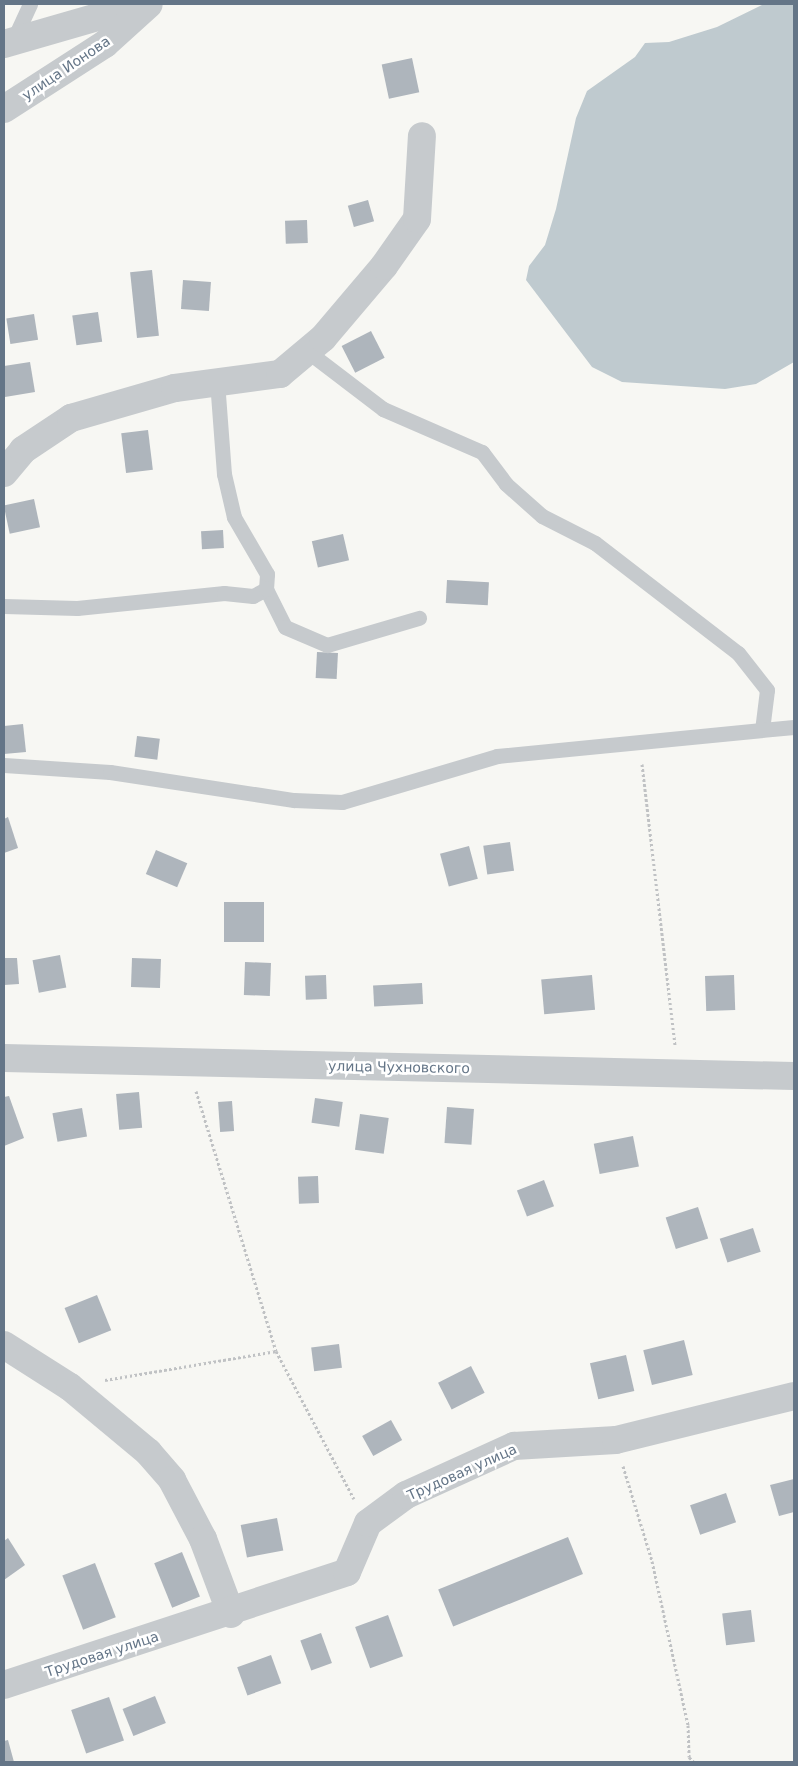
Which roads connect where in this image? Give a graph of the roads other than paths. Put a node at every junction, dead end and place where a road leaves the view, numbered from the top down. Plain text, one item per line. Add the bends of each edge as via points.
1 (30, 4) edge
2 (143, 4) edge
3 (149, 4) edge
4 (8, 43) edge
5 (4, 109) edge
6 (422, 136) dead end
7 (307, 351) junction
8 (217, 380) junction
9 (4, 473) edge
10 (266, 589) junction
11 (4, 606) edge
12 (419, 618) dead end
13 (794, 727) edge
14 (762, 730) junction
15 (4, 765) edge
16 (4, 1058) edge
17 (794, 1076) edge
18 (4, 1345) edge
19 (794, 1396) edge
20 (231, 1614) junction
21 (4, 1685) edge

1 - 4 lane
2 - 4 street, улица Ионова
3 - 5 street, улица Ионова via 105,44
6 - 7 street via 417,219 384,266
7 - 8 street via 280,374
7 - 14 lane via 383,409 482,452 506,484 542,516 595,543 738,653 767,690
8 - 9 street via 71,418 22,450
8 - 10 lane via 224,474 232,508 267,574
10 - 11 lane via 253,596 224,594 77,608
10 - 12 lane via 285,627 327,645
13 - 14 lane
14 - 15 lane via 497,756 342,802 294,800 110,772
16 - 17 street, улица Чухновского
18 - 20 street via 70,1387 148,1452 172,1480 203,1539
19 - 20 street, Трудовая улица via 616,1440 514,1446 406,1495 368,1523 347,1572
20 - 21 street, Трудовая улица

